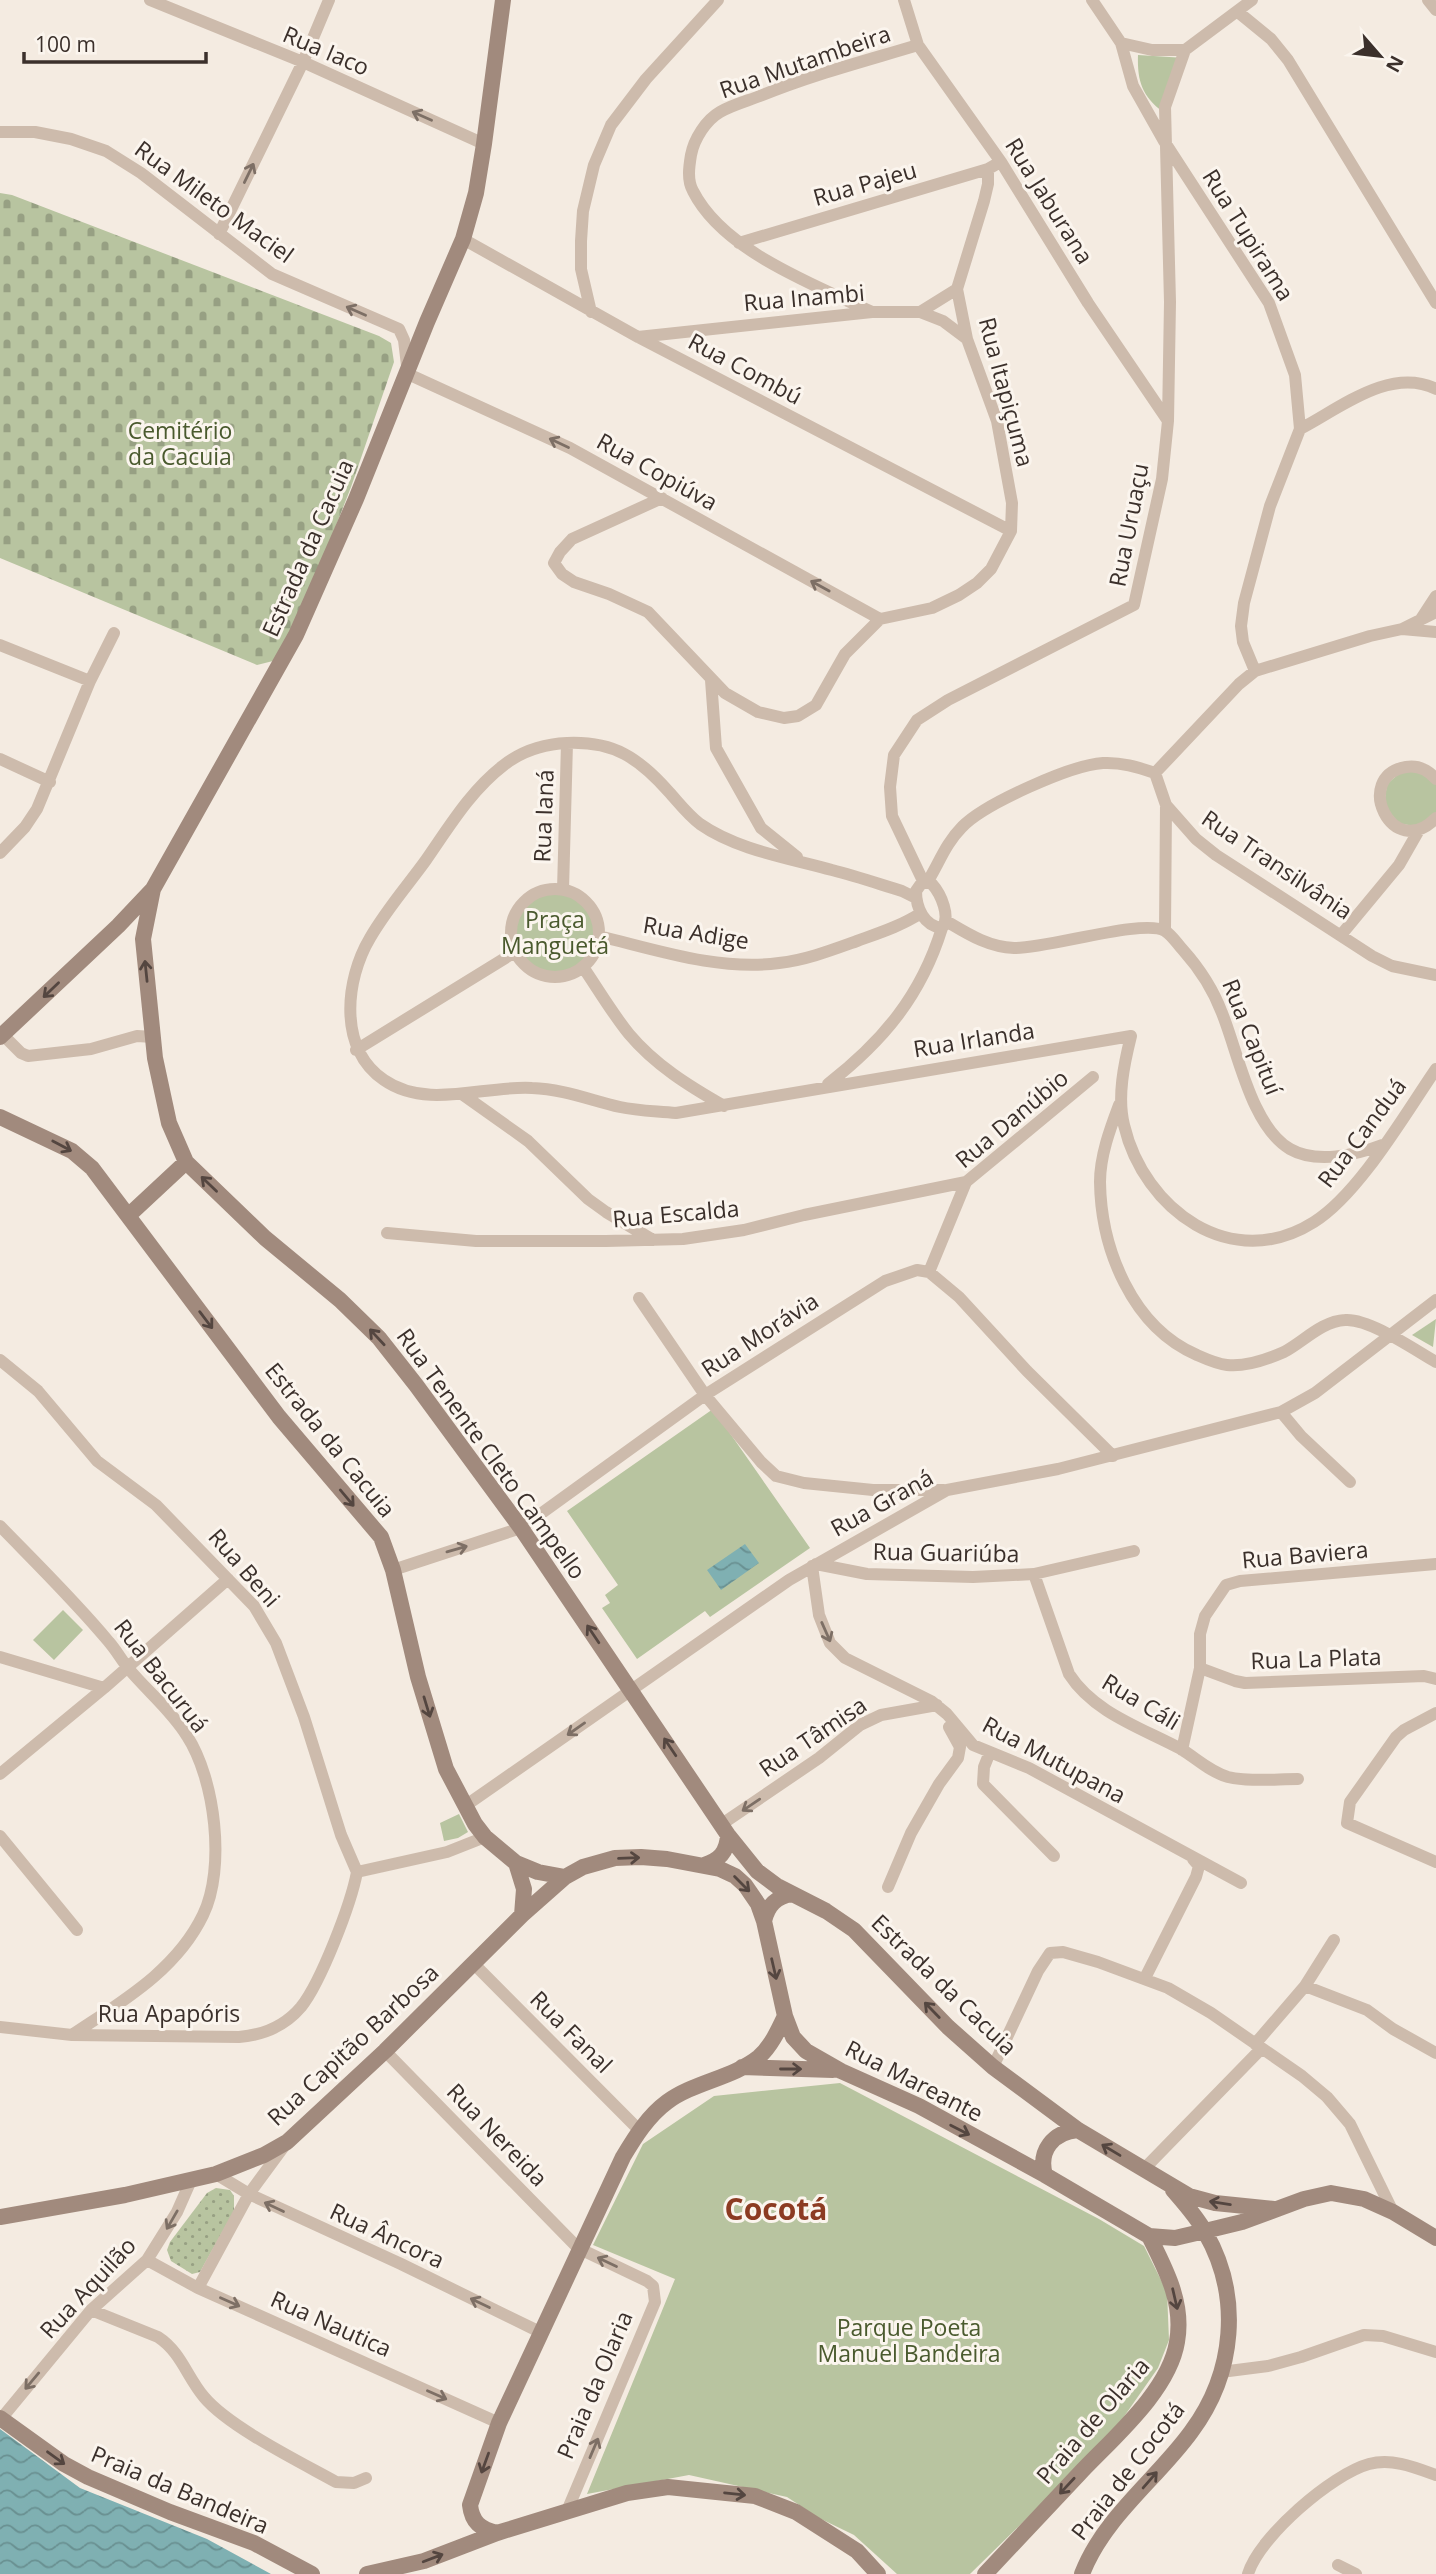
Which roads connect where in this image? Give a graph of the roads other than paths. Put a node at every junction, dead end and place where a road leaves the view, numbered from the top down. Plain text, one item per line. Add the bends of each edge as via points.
1 (150, 0) edge
2 (329, 0) edge
3 (503, 0) edge
4 (718, 0) edge
5 (904, 0) edge
6 (1092, 0) edge
7 (1252, 0) edge
8 (1428, 0) edge
9 (1436, 10) edge
10 (1238, 12) junction
11 (1121, 43) junction
12 (918, 45) junction
13 (1185, 50) junction
14 (303, 62) junction
15 (0, 132) edge
16 (1164, 141) junction
17 (484, 144) junction
18 (1001, 162) junction
19 (988, 169) junction
20 (219, 234) junction
21 (463, 239) junction
22 (739, 243) junction
23 (957, 289) junction
24 (1436, 303) edge
25 (591, 312) junction
26 (872, 312) junction
27 (920, 312) junction
28 (427, 322) junction
29 (399, 330) junction
30 (638, 337) junction
31 (967, 339) junction
32 (408, 374) junction
33 (1436, 389) edge
34 (1168, 421) junction
35 (1300, 429) junction
36 (662, 498) junction
37 (1011, 531) junction
38 (1436, 596) edge
39 (1436, 612) edge
40 (1421, 619) junction
41 (880, 620) junction
42 (1402, 629) junction
43 (1436, 632) edge
44 (114, 633) dead end
45 (0, 645) edge
46 (1255, 671) junction
47 (711, 680) junction
48 (90, 681) junction
49 (567, 743) junction
50 (0, 759) edge
51 (1155, 773) junction
52 (1436, 779) edge
53 (50, 782) junction
54 (1166, 806) junction
55 (1436, 818) edge
56 (1419, 830) junction
57 (0, 853) edge
58 (804, 862) junction
59 (924, 884) junction
60 (153, 889) junction
61 (563, 890) junction
62 (923, 916) junction
63 (118, 926) junction
64 (941, 928) junction
65 (1166, 931) junction
66 (1341, 935) junction
67 (599, 936) junction
68 (143, 939) junction
69 (515, 952) junction
70 (583, 967) junction
71 (1436, 975) edge
72 (2, 1036) edge
73 (153, 1037) junction
74 (1129, 1041) joint
75 (356, 1050) junction
76 (1436, 1069) edge
77 (1093, 1077) dead end
78 (825, 1087) junction
79 (462, 1094) junction
80 (1120, 1101) junction
81 (724, 1106) junction
82 (0, 1117) edge
83 (1383, 1145) junction
84 (186, 1162) junction
85 (966, 1182) junction
86 (128, 1216) junction
87 (387, 1233) dead end
88 (653, 1240) junction
89 (929, 1272) junction
90 (639, 1298) dead end
91 (1436, 1300) edge
92 (1390, 1335) junction
93 (0, 1360) edge
94 (1436, 1362) edge
95 (705, 1395) junction
96 (1281, 1412) junction
97 (1113, 1455) junction
98 (1350, 1482) dead end
99 (947, 1490) junction
100 (0, 1526) edge
101 (521, 1528) junction
102 (1133, 1551) dead end
103 (1436, 1564) edge
104 (814, 1565) junction
105 (393, 1570) junction
106 (1034, 1574) junction
107 (229, 1579) junction
108 (0, 1657) edge
109 (128, 1668) junction
110 (1200, 1668) junction
111 (1436, 1679) edge
112 (104, 1688) junction
113 (632, 1690) junction
114 (942, 1710) junction
115 (1436, 1713) edge
116 (1182, 1750) junction
117 (989, 1752) junction
118 (0, 1774) edge
119 (1298, 1779) dead end
120 (465, 1806) junction
121 (725, 1830) junction
122 (0, 1836) edge
123 (485, 1837) junction
124 (1054, 1856) dead end
125 (1193, 1859) junction
126 (1436, 1861) edge
127 (516, 1863) junction
128 (704, 1865) junction
129 (357, 1872) junction
130 (565, 1877) junction
131 (1241, 1883) dead end
132 (888, 1887) dead end
133 (792, 1894) junction
134 (522, 1915) junction
135 (764, 1921) junction
136 (76, 1930) dead end
137 (1334, 1940) dead end
138 (473, 1963) junction
139 (1144, 1978) junction
140 (1305, 1986) junction
141 (785, 2016) junction
142 (0, 2027) edge
143 (72, 2035) junction
144 (1258, 2046) junction
145 (385, 2050) junction
146 (1436, 2053) edge
147 (741, 2067) junction
148 (993, 2067) junction
149 (841, 2071) junction
150 (639, 2130) junction
151 (1078, 2130) junction
152 (287, 2142) junction
153 (1143, 2170) junction
154 (216, 2174) junction
155 (1045, 2175) junction
156 (192, 2178) junction
157 (1169, 2186) junction
158 (249, 2194) junction
159 (1274, 2209) junction
160 (1392, 2212) junction
161 (0, 2217) edge
162 (1205, 2231) junction
163 (1149, 2236) junction
164 (1436, 2238) edge
165 (578, 2248) junction
166 (147, 2260) junction
167 (198, 2288) junction
168 (91, 2310) junction
169 (542, 2333) junction
170 (1436, 2352) edge
171 (1224, 2364) junction
172 (0, 2419) edge
173 (499, 2423) junction
174 (1436, 2475) edge
175 (366, 2478) dead end
176 (567, 2511) junction
177 (496, 2533) junction
178 (1338, 2565) dead end
179 (312, 2574) edge
180 (367, 2574) edge
181 (878, 2574) edge
182 (985, 2574) edge
183 (1082, 2574) edge
184 (1248, 2574) edge
185 (1356, 2574) edge

1 - 14 street, Rua Iaco
2 - 14 street
3 - 17 main road, Estrada da Cacuia
4 - 25 street via 611,125 594,165 581,241 581,269
5 - 12 street, Rua Jaburana
6 - 11 street, Rua Tupirama
7 - 10 street
8 - 9 street
10 - 13 street
10 - 24 street via 1288,60
11 - 13 street via 1152,50
11 - 16 street, Rua Tupirama via 1133,86
12 - 18 street, Rua Jaburana
12 - 22 street, Rua Mutambeira via 783,86 719,112 702,129 688,171 692,190
13 - 16 street, Rua Uruaçu via 1165,107
17 -> 14 street, Rua Iaco
20 -> 14 street
15 - 20 street, Rua Mileto Maciel via 59,136 106,152 141,173
16 - 34 street, Rua Uruaçu
16 - 35 street, Rua Tupirama via 1269,303 1295,375
17 - 21 main road, Estrada da Cacuia
18 - 19 street, Rua Pajeu
18 - 34 street, Rua Jaburana
19 - 22 street, Rua Pajeu
19 - 23 street, Rua Itapiçuma via 984,201
29 -> 20 street, Rua Mileto Maciel via 272,274
21 - 25 street, Rua Combú
21 - 28 main road, Estrada da Cacuia
22 - 26 street, Rua Mutambeira
23 - 27 street
23 - 31 street, Rua Itapiçuma
25 - 30 street, Rua Combú
26 - 27 street, Rua Inambi
26 - 30 street, Rua Inambi
27 - 31 street, Rua Inambi via 943,321
28 - 29 street
28 - 32 main road, Estrada da Cacuia
29 - 32 street
30 - 37 street, Rua Combú
31 - 37 street, Rua Itapiçuma via 997,421 1012,503
36 -> 32 street, Rua Copiúva via 570,448
32 - 60 main road, Estrada da Cacuia via 296,635
33 - 35 street via 1409,382 1387,384
34 - 59 street, Rua Uruaçu via 1162,479 1134,605 931,710 917,720 894,755 892,816
35 - 46 street, Rua Tupirama via 1270,506 1244,603 1243,642
41 -> 36 street, Rua Copiúva
36 - 47 street via 572,538 554,562 575,582 648,612
37 - 41 street, Rua Itapiçuma via 977,583 932,608
38 - 40 street
39 - 40 street
40 - 42 street
41 - 47 street via 845,654 816,705 797,716 758,712
42 - 43 street
42 - 46 street
44 - 48 street
45 - 48 street
46 - 51 street
47 - 58 street via 716,748 761,828
48 - 53 street
49 - 58 street via 614,748 643,764 703,826 745,845
49 - 61 street, Rua Ianá
49 - 75 street via 524,752 471,796 369,939 353,981 350,1023
50 - 53 street
51 - 54 street, Rua Transilvânia
51 - 59 street via 1130,764 1101,763 1056,776 985,810 952,838
52 - 56 street via 1425,770 1403,768 1385,780 1380,790 1382,812 1388,821 1408,831
53 - 57 street via 25,827
54 - 65 street
54 - 66 street, Rua Transilvânia via 1216,855
55 - 56 street
56 - 66 street via 1399,865
58 - 59 street via 902,891
59 - 62 street
59 - 64 street via 939,894
60 - 63 main road, Estrada da Cacuia
60 - 68 main road, Rua Tenente Cleto Campello
61 - 67 street via 585,901 593,911
61 - 69 street via 536,894 516,912 512,925
62 - 64 street
62 - 67 street, Rua Adige via 839,948 779,963 712,962
63 - 68 main road via 129,927
63 -> 72 main road, Estrada da Cacuia
64 - 65 street via 1012,948 1151,927
64 - 78 street via 932,959 895,1020 872,1048
65 - 83 street, Rua Capituí via 1213,992 1256,1105 1280,1142 1316,1156 1363,1153
66 - 71 street, Rua Transilvânia via 1392,966
67 - 70 street
73 -> 68 main road, Rua Tenente Cleto Campello
69 - 70 street via 523,963 545,976 571,974
69 - 75 street
70 - 81 street via 629,1034 656,1062
72 - 73 street via 28,1056
73 - 84 main road, Rua Tenente Cleto Campello via 169,1123
74 - 78 street, Rua Irlanda
74 - 80 street, Rua Canduá
75 - 79 street, Rua Irlanda via 385,1082 418,1093
76 - 83 street, Rua Canduá
77 - 85 street, Rua Danúbio
78 - 81 street, Rua Irlanda
79 - 81 street, Rua Irlanda via 532,1088 650,1111 676,1113
79 - 88 street via 528,1142 588,1199
80 - 83 street, Rua Canduá via 1139,1164 1167,1204 1199,1228 1240,1240 1277,1238 1312,1224 1342,1198
80 - 92 street via 1103,1159 1103,1219 1113,1259 1126,1286 1157,1327 1187,1350 1228,1365 1273,1356 1346,1320
82 -> 86 main road, Estrada da Cacuia via 72,1151 92,1168
84 - 86 main road
101 -> 84 main road, Rua Tenente Cleto Campello via 379,1338
85 - 88 street, Rua Escalda via 744,1230
85 - 89 street, Rua Danúbio
86 -> 105 main road, Estrada da Cacuia via 279,1417 381,1537
87 - 88 street, Rua Escalda via 476,1241
89 - 95 street, Rua Morávia via 917,1270 886,1281
89 - 97 street
90 - 95 street
91 - 92 street, Rua Graná
92 - 94 street
92 - 96 street, Rua Graná via 1315,1393
93 - 107 street, Rua Beni via 38,1391 97,1461 156,1505
95 - 99 street via 776,1476 873,1490
95 - 101 street, Rua Morávia
96 - 97 street, Rua Graná
96 - 98 street
97 - 99 street, Rua Graná
99 - 104 street, Rua Graná
100 - 109 street, Rua Bacuruá
105 -> 101 street, Rua Morávia
113 -> 101 main road, Rua Tenente Cleto Campello
102 - 106 street, Rua Guariúba
103 - 110 street, Rua Baviera via 1226,1585 1205,1616
104 - 106 street, Rua Guariúba via 867,1574
104 - 113 street, Rua Graná
104 -> 114 street, Rua Mutupana via 819,1615 834,1646 858,1665
105 -> 120 main road, Estrada da Cacuia via 446,1769
106 - 116 street, Rua Cáli via 1078,1687 1139,1730
107 - 109 street
107 - 129 street, Rua Beni via 254,1606 276,1643
108 - 112 street
109 - 112 street
109 - 143 street, Rua Bacuruá via 188,1737 201,1769 212,1804 216,1855 212,1889 203,1915 172,1959 131,1997
110 - 111 street, Rua La Plata via 1245,1683 1424,1675
110 - 116 street, Rua Baviera
112 - 118 street
113 -> 120 street, Rua Graná
121 -> 113 main road, Rua Tenente Cleto Campello
114 - 117 street, Rua Mutupana via 973,1745
114 -> 121 street, Rua Tâmisa via 881,1714 860,1725
114 - 132 street via 960,1747 958,1758 911,1833
115 - 126 street via 1396,1737 1347,1810 1347,1823
116 - 119 street, Rua Cáli via 1224,1776
117 - 124 street via 983,1784
117 - 125 street, Rua Mutupana via 1029,1768
120 - 123 main road, Estrada da Cacuia
121 - 128 main road via 723,1854
121 - 133 main road, Estrada da Cacuia via 757,1871
122 - 136 street
123 - 127 main road, Estrada da Cacuia
123 - 129 street via 447,1852
125 - 131 street, Rua Mutupana
125 - 139 street via 1199,1867 1196,1877
127 - 130 main road, Estrada da Cacuia
127 - 134 main road via 524,1888
130 -> 128 main road, Rua Capitão Barbosa via 615,1858 667,1858
128 -> 135 main road, Rua Mareante via 735,1876 745,1885
129 - 143 street, Rua Apapóris via 343,1918 301,2007 272,2030 239,2037
130 - 134 main road, Rua Capitão Barbosa
133 - 135 main road via 776,1900
148 -> 133 main road, Estrada da Cacuia via 854,1930
134 - 138 main road, Rua Capitão Barbosa
135 -> 141 main road, Rua Mareante
137 - 140 street
138 - 145 main road, Rua Capitão Barbosa
138 - 150 street, Rua Fanal
139 - 144 street via 1188,1999
139 - 148 street via 1063,1952 1050,1953
140 - 144 street
140 - 146 street via 1367,2010
141 - 147 main road via 765,2050
141 - 149 main road, Rua Mareante via 798,2044
142 - 143 street, Rua Apapóris
144 - 153 street
144 - 160 street via 1339,2109 1362,2146
145 - 152 main road, Rua Capitão Barbosa
145 - 165 street, Rua Nereida
147 -> 149 main road
147 - 150 main road via 665,2103
148 - 151 main road, Estrada da Cacuia
149 -> 155 main road, Rua Mareante via 919,2106
150 - 165 main road
153 -> 151 main road, Estrada da Cacuia
151 - 155 main road via 1052,2140 1043,2157
152 - 154 main road, Rua Capitão Barbosa
152 - 158 street
153 - 157 main road, Estrada da Cacuia
154 - 156 main road, Rua Capitão Barbosa
154 - 158 street, Rua Âncora
155 - 163 main road, Rua Mareante
156 - 161 main road, Rua Capitão Barbosa
156 -> 166 street, Rua Aquilão
159 -> 157 main road via 1201,2200
157 - 162 main road, Praia de Cocotá
158 - 167 street
169 -> 158 street, Rua Âncora
159 - 160 main road via 1331,2193 1364,2199
159 - 162 main road
160 - 164 main road
162 - 163 main road via 1175,2238
162 - 171 main road, Praia de Cocotá via 1228,2298 1229,2340
163 -> 182 main road, Praia de Olaria via 1171,2278 1178,2312 1177,2343 1168,2370 1127,2423
165 - 169 main road
176 -> 165 street, Praia da Olaria via 655,2302 653,2286 647,2281
166 - 167 street, Rua Nautica
166 - 168 street, Rua Aquilão
167 -> 173 street, Rua Nautica
168 -> 172 street, Rua Aquilão
168 - 175 street via 167,2343 203,2397 235,2423 336,2482
169 - 173 main road
170 - 171 street via 1364,2335 1268,2366
183 -> 171 main road, Praia de Cocotá via 1100,2536 1191,2432 1213,2395
172 -> 179 main road, Praia da Bandeira via 88,2477 254,2543
173 -> 177 main road via 470,2505 479,2526
174 - 184 street via 1397,2462 1370,2463 1346,2473 1293,2515 1264,2547
176 - 177 main road
176 -> 181 main road via 627,2493 668,2487 755,2496 832,2533
180 -> 177 main road via 424,2561
178 - 185 street

